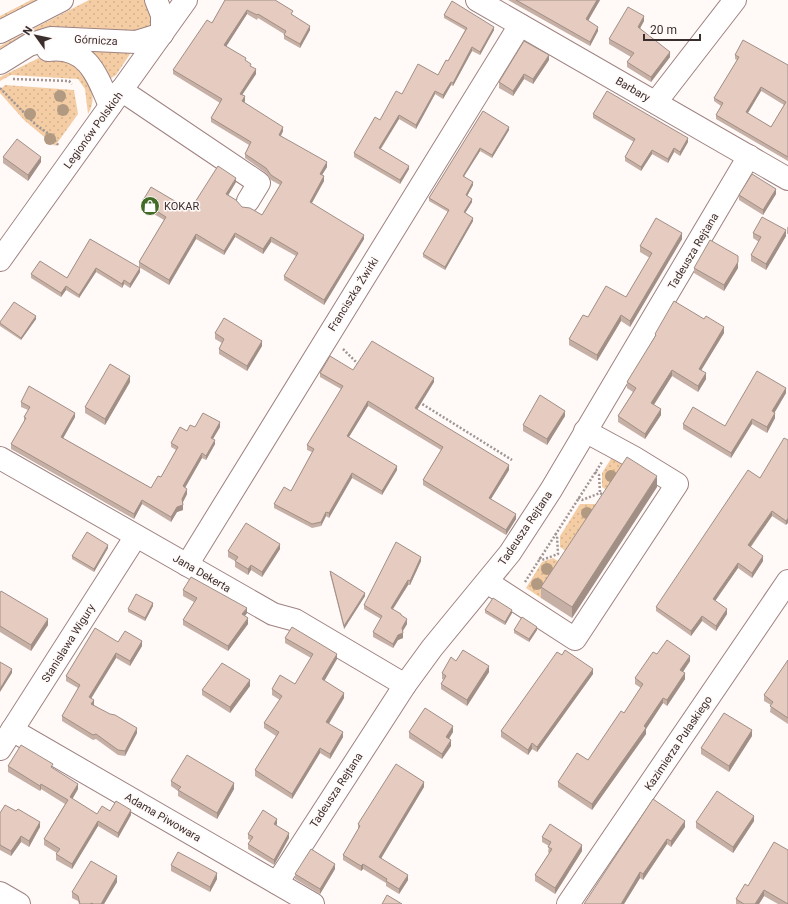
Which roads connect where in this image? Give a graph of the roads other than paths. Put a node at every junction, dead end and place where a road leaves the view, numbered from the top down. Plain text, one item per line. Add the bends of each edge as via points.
1 (62, 0) edge
2 (156, 0) edge
3 (186, 0) edge
4 (477, 0) edge
5 (735, 0) edge
6 (520, 24) junction
7 (0, 32) edge
8 (162, 34) junction
9 (0, 63) edge
10 (9, 73) edge
11 (116, 98) junction
12 (656, 102) junction
13 (749, 156) junction
14 (788, 179) edge
15 (248, 201) dead end
16 (0, 260) edge
17 (585, 431) junction
18 (0, 458) edge
19 (136, 536) junction
20 (187, 564) junction
21 (788, 581) edge
22 (487, 582) junction
23 (405, 685) junction
24 (12, 730) junction
25 (0, 749) edge
26 (276, 883) junction
27 (0, 893) edge
28 (19, 904) edge
29 (313, 904) edge
30 (568, 904) edge

1 - 7 street
2 - 8 street via 162,14
3 - 8 street, Legionów Polskich
4 - 6 street, Barbary
5 - 12 street
6 - 12 street, Barbary
6 - 20 street, Franciszka Żwirki
8 - 9 street, Górnicza via 136,42 51,38 29,45
8 - 11 street, Legionów Polskich
10 - 11 street, Górnicza via 45,50 61,48 86,60
11 - 15 street via 259,183
11 - 16 street, Legionów Polskich
12 - 13 street, Barbary
13 - 14 street, Barbary
13 - 17 street, Tadeusza Rejtana
17 - 22 street, Tadeusza Rejtana via 551,490
17 - 22 street via 677,484 575,639
18 - 19 street, Jana Dekerta
19 - 20 street, Jana Dekerta
19 - 24 street, Stanisława Wigury
20 - 23 street, Jana Dekerta via 272,614 295,620
21 - 30 street, Kazimierza Pułaskiego
22 - 23 street, Tadeusza Rejtana
23 - 26 street, Tadeusza Rejtana
24 - 25 street, Stanisława Wigury
24 - 26 street, Adama Piwowara
26 - 29 street, Adama Piwowara
27 - 28 street

